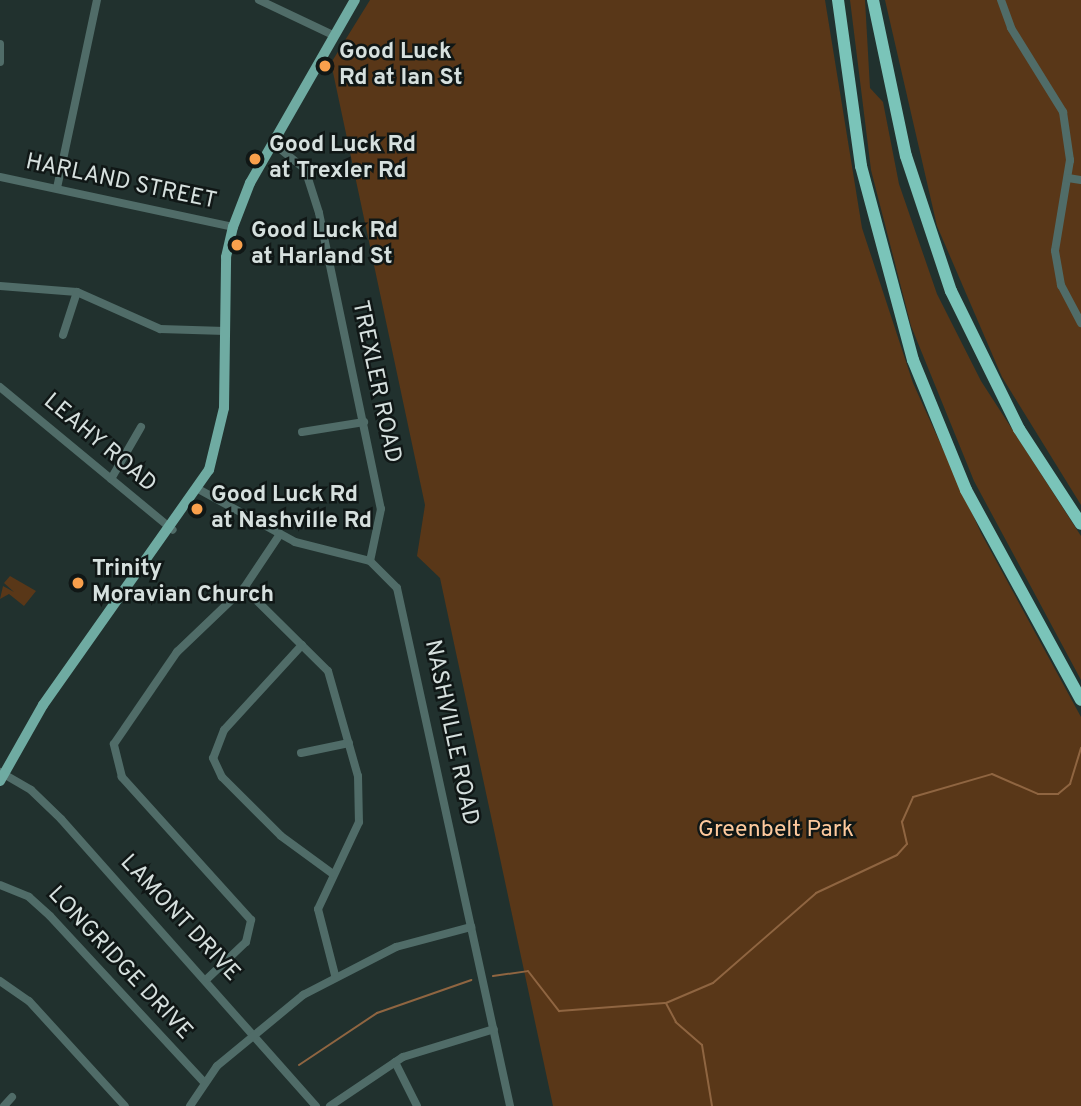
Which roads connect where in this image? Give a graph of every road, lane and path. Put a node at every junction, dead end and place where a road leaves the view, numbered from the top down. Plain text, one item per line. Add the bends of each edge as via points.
1 (97, 0) edge
2 (259, 0) edge
3 (355, 0) edge
4 (838, 0) edge
5 (873, 0) edge
6 (1001, 0) edge
7 (333, 35) junction
8 (0, 44) edge
9 (0, 62) edge
10 (274, 144) junction
11 (0, 177) edge
12 (1068, 178) junction
13 (1081, 180) edge
14 (57, 188) junction
15 (233, 228) junction
16 (0, 286) edge
17 (77, 292) junction
18 (1081, 323) edge
19 (225, 331) junction
20 (63, 335) dead end
21 (0, 387) edge
22 (364, 422) junction
23 (141, 427) dead end
24 (302, 432) dead end
25 (111, 479) junction
26 (200, 490) junction
27 (1081, 524) edge
28 (173, 530) junction
29 (280, 534) junction
30 (370, 561) junction
31 (244, 588) junction
32 (302, 645) junction
33 (1081, 700) edge
34 (349, 743) junction
35 (301, 753) dead end
36 (1, 776) edge
37 (333, 874) junction
38 (0, 885) edge
39 (471, 927) junction
40 (335, 975) junction
41 (208, 978) junction
42 (0, 981) edge
43 (494, 1029) junction
44 (256, 1033) junction
45 (395, 1062) junction
46 (203, 1081) junction
47 (12, 1097) dead end
48 (119, 1104) edge
49 (4, 1106) edge
50 (190, 1106) edge
51 (316, 1106) edge
52 (330, 1106) edge
53 (417, 1106) edge
54 (510, 1106) edge

1 - 14 street
2 - 7 street
3 - 7 main road
4 - 33 highway via 861,166 912,360 977,512
5 - 27 highway via 906,156 951,291 1019,429
6 - 12 street via 1011,28 1063,112
7 - 10 main road
8 - 9 street
10 - 15 main road
10 - 22 street, TREXLER ROAD via 309,176
11 - 14 street, HARLAND STREET
12 - 13 street
12 - 18 street via 1057,228 1057,271
14 - 15 street, HARLAND STREET
15 - 19 main road
16 - 17 street
17 - 19 street via 152,327
17 - 20 street
19 - 26 main road via 221,424
21 - 25 street, LEAHY ROAD
22 - 24 street
22 - 30 street, TREXLER ROAD via 382,509
23 - 25 street
25 - 28 street, LEAHY ROAD
26 - 28 main road
26 - 29 street, NASHVILLE ROAD
28 - 36 main road via 48,697
29 - 30 street, NASHVILLE ROAD
29 - 31 street
30 - 39 street, NASHVILLE ROAD via 392,581 403,605
31 - 32 street
31 - 41 street via 177,652 114,744 122,777 251,920 246,942
32 - 34 street via 335,684
32 - 37 street via 224,730 213,758 222,777 281,836
34 - 35 street
34 - 37 street via 360,794 359,822
36 - 41 street, LAMONT DRIVE via 39,796
37 - 40 street via 318,919
38 - 46 street, LONGRIDGE DRIVE via 29,897 50,916
39 - 40 street via 396,947
39 - 43 street, NASHVILLE ROAD
40 - 44 street
41 - 44 street, LAMONT DRIVE
42 - 48 street via 29,1001
43 - 45 street via 446,1040
43 - 54 street, NASHVILLE ROAD
44 - 46 street
44 - 51 street, LAMONT DRIVE
45 - 52 street
45 - 53 street
46 - 50 street
47 - 49 street

